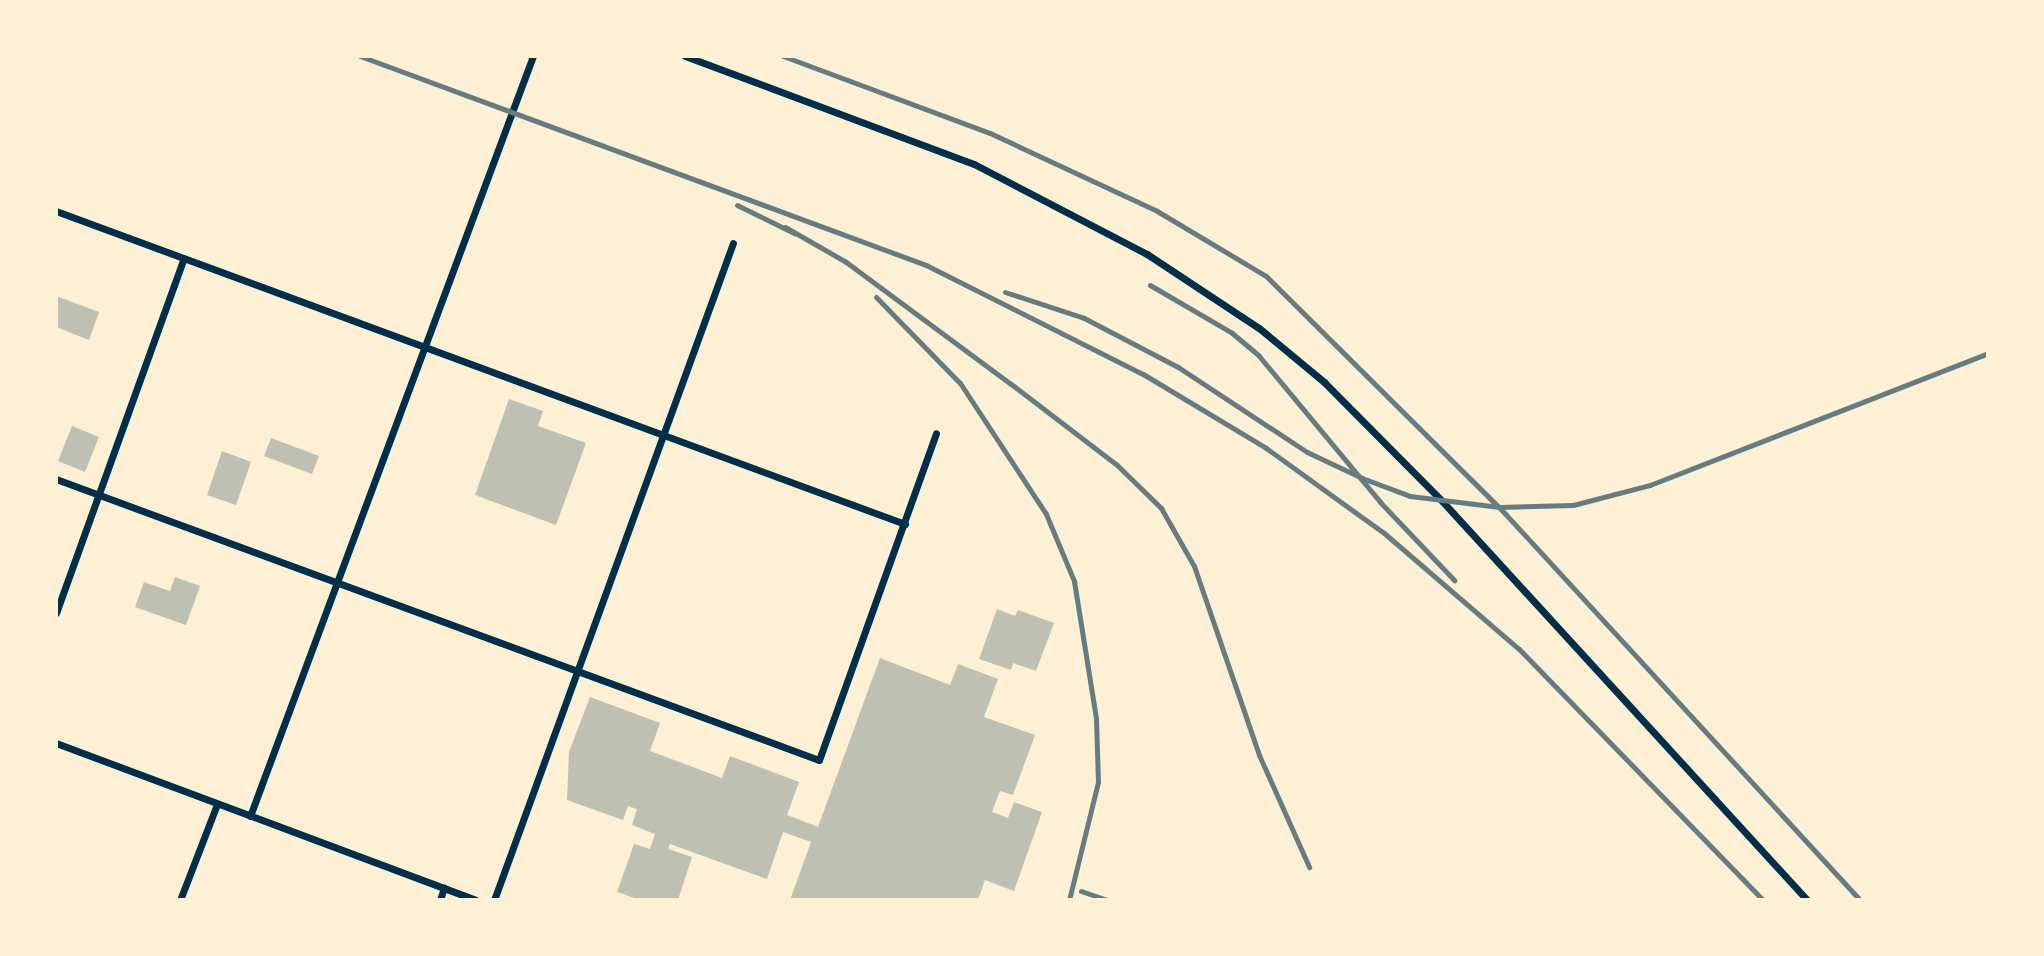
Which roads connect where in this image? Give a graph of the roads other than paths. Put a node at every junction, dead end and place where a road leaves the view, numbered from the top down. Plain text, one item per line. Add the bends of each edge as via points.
1 (533, 56) edge
2 (685, 56) edge
3 (56, 211) edge
4 (733, 243) dead end
5 (184, 258) junction
6 (424, 347) junction
7 (936, 433) dead end
8 (660, 436) junction
9 (56, 479) edge
10 (98, 495) junction
11 (905, 524) junction
12 (337, 583) junction
13 (56, 613) edge
14 (579, 673) junction
15 (56, 743) edge
16 (217, 804) junction
17 (250, 816) junction
18 (444, 888) junction
19 (180, 900) edge
20 (440, 900) edge
21 (476, 900) edge
22 (494, 900) edge
23 (1807, 900) edge

1 - 6 street
2 - 23 street via 974,164 1147,254 1259,328 1324,382 1443,502
3 - 5 street
4 - 8 street
5 - 6 street
5 - 10 street
6 - 8 street
6 - 12 street
7 - 11 street
8 - 11 street
8 - 14 street
9 - 10 street
10 - 12 street
10 - 13 street
11 - 14 street via 819,760
12 - 14 street
12 - 17 street
14 - 22 street
15 - 16 street
16 - 17 street
16 - 19 street
17 - 18 street
18 - 20 street
18 - 21 street

